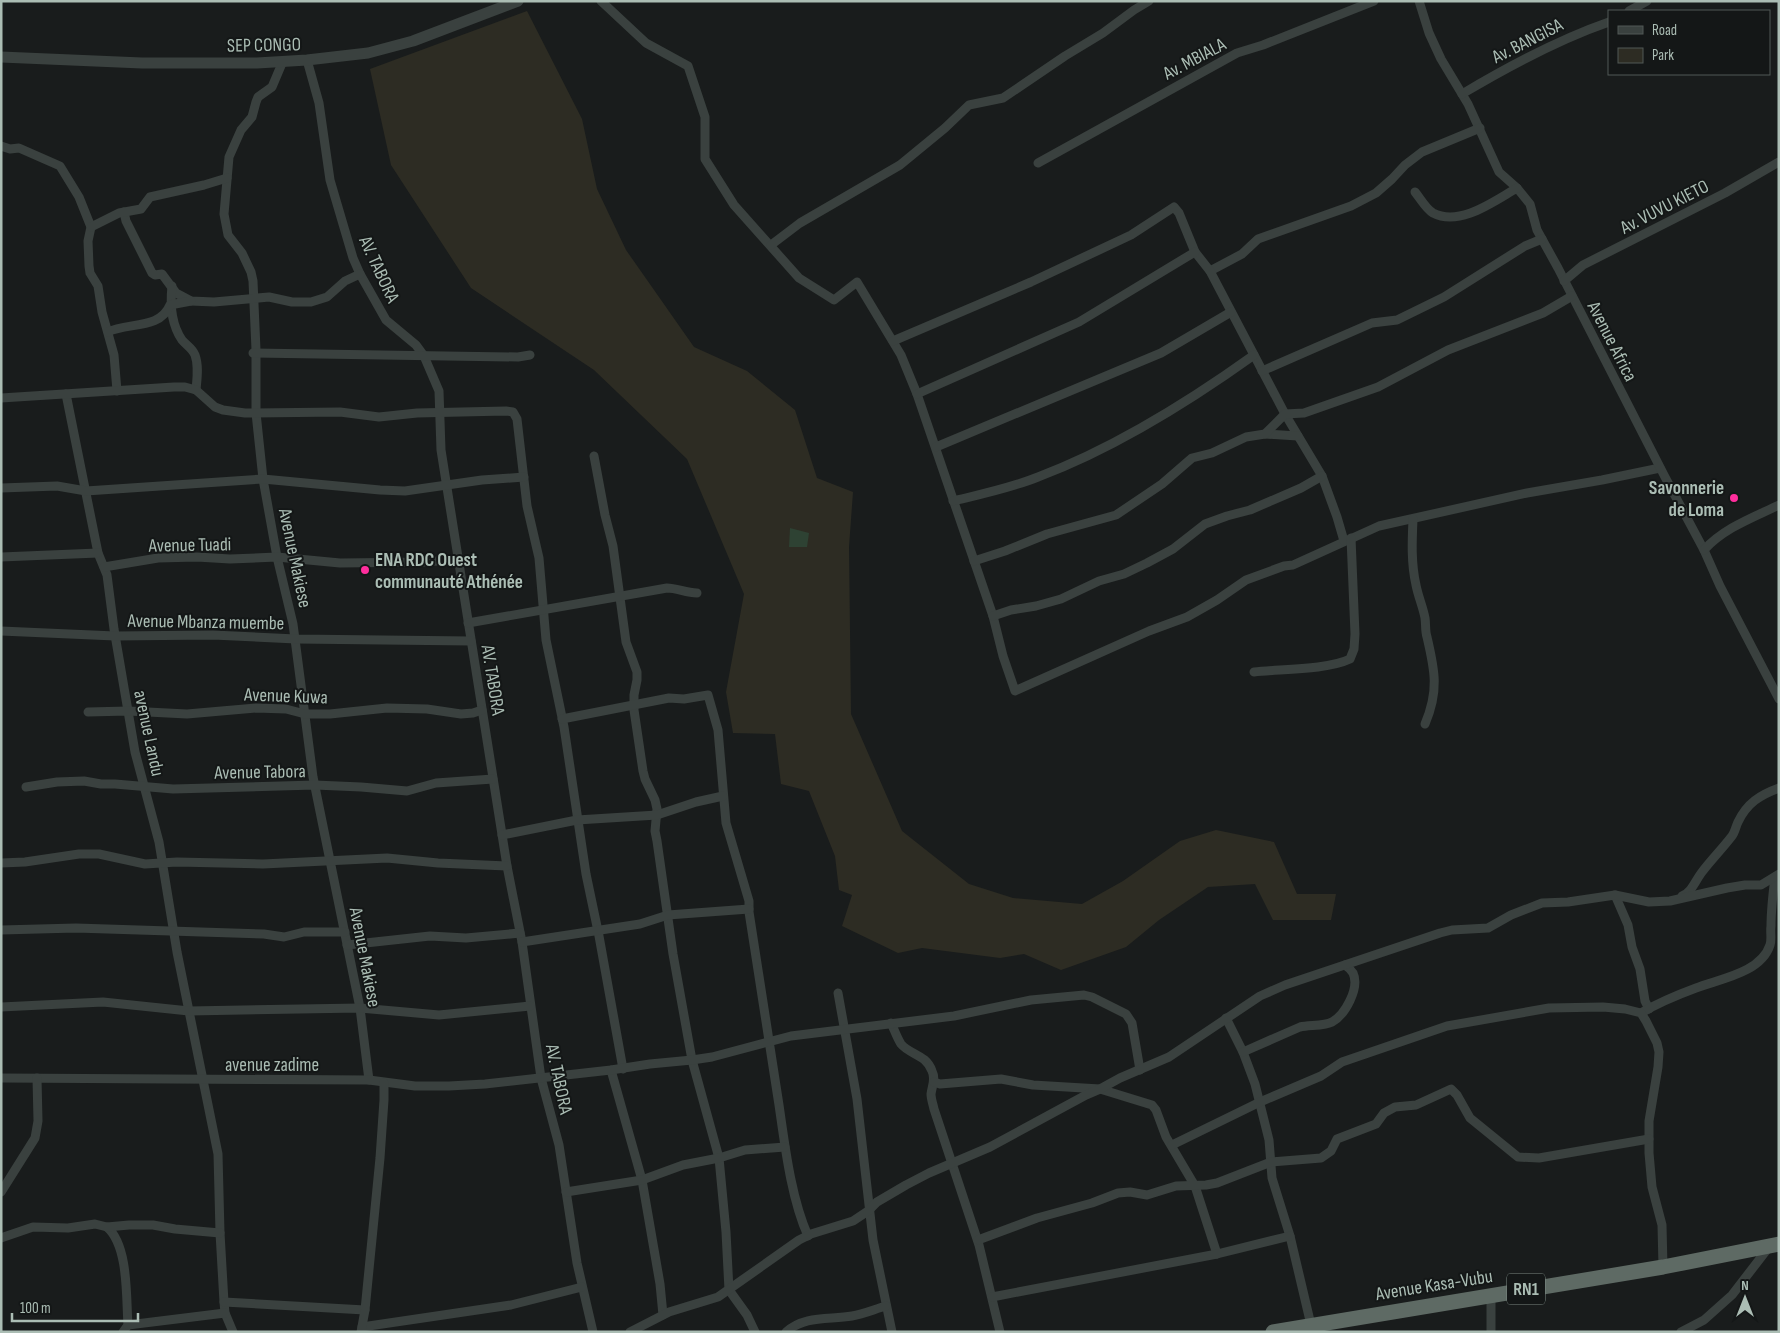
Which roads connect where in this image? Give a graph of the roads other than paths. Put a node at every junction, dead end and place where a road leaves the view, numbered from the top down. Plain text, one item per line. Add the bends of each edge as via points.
1 (518, 1) edge
2 (601, 1) edge
3 (1149, 1) edge
4 (1374, 1) edge
5 (1419, 1) edge
6 (1647, 1) edge
7 (1631, 10) edge
8 (1608, 22) edge
9 (1, 57) edge
10 (307, 60) junction
11 (283, 62) junction
12 (1462, 94) junction
13 (1480, 128) junction
14 (1, 146) edge
15 (1779, 162) edge
16 (1038, 163) dead end
17 (227, 178) junction
18 (1517, 188) junction
19 (1415, 192) dead end
20 (124, 212) junction
21 (91, 227) junction
22 (1542, 239) junction
23 (770, 245) junction
24 (1195, 252) junction
25 (1210, 271) junction
26 (360, 274) junction
27 (1564, 281) junction
28 (172, 286) junction
29 (1572, 296) junction
30 (253, 299) junction
31 (191, 301) junction
32 (170, 305) junction
33 (1231, 312) junction
34 (108, 332) junction
35 (893, 341) junction
36 (255, 353) junction
37 (530, 354) dead end
38 (1254, 355) junction
39 (424, 356) junction
40 (1262, 371) junction
41 (116, 390) junction
42 (196, 390) junction
43 (66, 394) junction
44 (917, 394) junction
45 (1, 398) edge
46 (256, 413) junction
47 (439, 413) junction
48 (1285, 414) junction
49 (1265, 434) junction
50 (1298, 436) junction
51 (936, 447) junction
52 (594, 456) dead end
53 (1660, 468) junction
54 (1322, 476) junction
55 (524, 477) junction
56 (263, 479) junction
57 (446, 485) junction
58 (1, 488) edge
59 (86, 491) junction
60 (954, 501) junction
61 (1779, 505) edge
62 (1413, 519) junction
63 (1348, 540) junction
64 (1704, 550) junction
65 (98, 553) junction
66 (1, 557) edge
67 (277, 558) junction
68 (458, 559) junction
69 (974, 560) junction
70 (104, 567) junction
71 (697, 593) dead end
72 (620, 596) junction
73 (544, 609) junction
74 (994, 616) junction
75 (468, 623) junction
76 (1, 630) edge
77 (115, 636) junction
78 (296, 639) junction
79 (471, 641) junction
80 (1254, 672) dead end
81 (1779, 699) edge
82 (634, 706) junction
83 (482, 710) junction
84 (128, 711) junction
85 (88, 712) dead end
86 (305, 714) junction
87 (562, 719) junction
88 (1425, 724) dead end
89 (493, 779) junction
90 (314, 785) junction
91 (26, 786) dead end
92 (145, 786) junction
93 (1779, 788) edge
94 (723, 796) junction
95 (657, 815) junction
96 (577, 820) junction
97 (502, 835) junction
98 (330, 862) junction
99 (1, 863) edge
100 (162, 863) junction
101 (507, 866) junction
102 (1777, 876) edge
103 (1615, 895) junction
104 (1670, 901) junction
105 (749, 909) junction
106 (668, 915) junction
107 (1, 930) edge
108 (598, 930) junction
109 (174, 931) junction
110 (345, 932) junction
111 (521, 937) junction
112 (348, 944) junction
113 (1345, 965) junction
114 (838, 993) dead end
115 (530, 1006) junction
116 (1, 1007) edge
117 (360, 1008) junction
118 (189, 1011) junction
119 (1645, 1011) junction
120 (1226, 1018) junction
121 (891, 1023) junction
122 (845, 1030) junction
123 (769, 1041) junction
124 (1243, 1052) junction
125 (692, 1060) junction
126 (623, 1069) junction
127 (611, 1070) junction
128 (1140, 1070) junction
129 (1, 1078) edge
130 (37, 1078) junction
131 (541, 1078) junction
132 (202, 1080) junction
133 (369, 1080) junction
134 (934, 1082) junction
135 (384, 1083) junction
136 (1100, 1089) junction
137 (1260, 1102) junction
138 (1649, 1139) junction
139 (1172, 1145) junction
140 (785, 1147) junction
141 (719, 1158) junction
142 (1271, 1162) junction
143 (952, 1163) junction
144 (642, 1180) junction
145 (1195, 1186) junction
146 (1, 1192) edge
147 (566, 1192) junction
148 (868, 1211) junction
149 (107, 1227) junction
150 (220, 1233) junction
151 (808, 1236) junction
152 (1290, 1236) junction
153 (1, 1238) edge
154 (978, 1240) junction
155 (1774, 1245) edge
156 (1217, 1254) junction
157 (1663, 1266) junction
158 (582, 1287) junction
159 (728, 1290) junction
160 (1491, 1295) junction
161 (992, 1297) junction
162 (224, 1302) junction
163 (886, 1306) junction
164 (365, 1310) junction
165 (226, 1313) junction
166 (663, 1315) junction
167 (1311, 1325) junction
168 (125, 1329) edge
169 (362, 1329) edge
170 (1282, 1331) edge
171 (233, 1332) edge
172 (593, 1332) edge
173 (630, 1332) edge
174 (755, 1332) edge
175 (786, 1332) edge
176 (892, 1332) edge
177 (1000, 1332) edge
178 (1491, 1332) edge
179 (1681, 1332) edge

1 - 10 street, SEP CONGO via 413,41 368,53
2 - 23 street via 646,42 688,66 705,116 705,158 734,205
3 - 23 street via 1003,98 969,105 900,165
4 - 16 street, Av. MBIALA via 1236,53
5 - 12 street, Avenue Africa via 1441,58
6 - 7 street
8 - 12 street, Av. BANGISA via 1566,38
9 - 11 street, SEP CONGO via 142,63
10 - 11 street, SEP CONGO
10 - 26 street, AV. TABORA via 319,103 330,180
11 - 17 street, Avenue Makiese via 272,87 258,97 252,117 235,140
12 - 13 street, Avenue Africa
13 - 18 street, Avenue Africa via 1499,172
13 - 25 street via 1422,152 1376,193 1351,206 1258,239 1242,254
14 - 21 street via 20,148 60,166 73,185
15 - 27 street, Av. VUVU KIETO via 1725,194 1583,264
17 - 20 street via 150,197 141,209
17 - 30 street, Avenue Makiese via 224,214 228,235 251,272
18 - 19 street via 1470,213 1450,217 1432,212
18 - 22 street, Avenue Africa via 1530,204
20 - 21 street
20 - 28 street via 152,273 162,274
21 - 34 street via 88,266 98,286
22 - 27 street, Avenue Africa
22 - 40 street via 1525,246 1444,297 1397,320 1372,323
23 - 35 street via 799,278 834,300 857,282
24 - 25 street
24 - 35 street via 1174,208 1131,235
24 - 44 street via 1079,322
25 - 33 street
26 - 30 street via 345,280 335,291 319,300
26 - 39 street, AV. TABORA via 386,320
27 - 29 street, Avenue Africa
28 - 31 street via 176,294
28 - 32 street
29 - 48 street via 1543,313 1448,350 1378,387 1304,413
29 - 53 street, Avenue Africa
30 - 31 street
30 - 36 street, Avenue Makiese
31 - 32 street
32 - 34 street via 164,315 150,322
32 - 42 street via 177,330 197,362
33 - 38 street
33 - 51 street via 1161,353
34 - 41 street via 114,355
35 - 44 street
36 - 39 street
36 - 46 street, Avenue Makiese
37 - 39 street via 518,357
38 - 40 street
38 - 60 street via 1211,386 1074,463 1011,486
39 - 47 street, AV. TABORA via 439,391
40 - 48 street
41 - 42 street via 174,386
41 - 43 street
42 - 46 street via 215,407 231,412
43 - 45 street
43 - 59 street, avenue Landu
44 - 51 street
46 - 47 street via 340,412 379,417
46 - 56 street, Avenue Makiese
47 - 55 street via 513,412 517,420
47 - 57 street, AV. TABORA
48 - 49 street
48 - 50 street
49 - 50 street
49 - 69 street via 1246,437 1212,453 1192,458 1162,484 1116,515 1047,534 1005,552
50 - 54 street
51 - 60 street
52 - 72 street
53 - 62 street
53 - 64 street, Avenue Africa
54 - 63 street
54 - 74 street via 1250,510 1205,524 1173,549 1124,574 1099,581 1061,599
55 - 57 street
55 - 73 street via 539,558
56 - 57 street via 397,491
56 - 59 street
56 - 67 street, Avenue Makiese
57 - 68 street, AV. TABORA
58 - 59 street via 57,486
59 - 65 street, avenue Landu
60 - 69 street
61 - 64 street via 1725,531
62 - 63 street via 1379,526
62 - 88 street via 1413,565 1434,674 1432,707
63 - 74 street via 1246,580 1187,617 1015,691
63 - 80 street via 1355,634 1350,659 1329,665
64 - 81 street, Avenue Africa
65 - 66 street
65 - 70 street, avenue Landu
67 - 68 street, Avenue Tuadi via 350,564
67 - 70 street, Avenue Tuadi via 158,558
67 - 78 street, Avenue Makiese
68 - 75 street, AV. TABORA
69 - 74 street
70 - 77 street, avenue Landu via 111,592
71 - 72 street via 667,588
72 - 73 street
72 - 82 street via 626,642 637,672
73 - 75 street
73 - 87 street via 546,640
75 - 79 street, AV. TABORA
76 - 77 street, Avenue Mbanza muembe
77 - 78 street, Avenue Mbanza muembe via 214,635
77 - 84 street, avenue Landu
78 - 79 street, Avenue Mbanza muembe
78 - 86 street, Avenue Makiese
79 - 83 street, AV. TABORA
82 - 87 street
82 - 94 street via 669,698 684,700 708,695 718,730
82 - 95 street via 643,770 655,800
83 - 86 street, Avenue Kuwa via 461,714 387,708
83 - 89 street, AV. TABORA
84 - 85 street, Avenue Kuwa
84 - 86 street, Avenue Kuwa via 186,714 256,708 286,709
84 - 92 street, avenue Landu
86 - 90 street, Avenue Makiese
87 - 96 street
89 - 90 street, Avenue Tabora via 436,783 407,791
89 - 97 street, AV. TABORA
90 - 92 street, Avenue Tabora via 173,789
90 - 98 street, Avenue Makiese
91 - 92 street, Avenue Tabora via 84,781
92 - 100 street, avenue Landu
93 - 104 street via 1748,805 1732,835 1692,888 1687,894
94 - 95 street
94 - 105 street via 726,823
95 - 96 street
95 - 106 street via 656,831
96 - 97 street
96 - 108 street
97 - 101 street, AV. TABORA
98 - 100 street
98 - 101 street via 387,858
98 - 110 street, Avenue Makiese
99 - 100 street via 79,854 99,854 145,864
100 - 109 street, avenue Landu
101 - 111 street, AV. TABORA
102 - 104 street via 1761,886 1745,885
102 - 119 street via 1770,946 1764,956 1734,976 1699,986
103 - 104 street via 1649,902
103 - 113 street via 1536,904 1488,928 1452,930
103 - 119 street via 1640,969
105 - 106 street
105 - 123 street
106 - 108 street via 640,924
106 - 125 street
107 - 109 street
108 - 111 street
108 - 126 street
109 - 110 street via 284,937 304,932
109 - 118 street, avenue Landu
110 - 112 street, Avenue Makiese
111 - 112 street via 430,936
111 - 115 street, AV. TABORA
112 - 117 street, Avenue Makiese
113 - 120 street via 1260,996
113 - 124 street via 1352,971 1355,984 1349,1001 1335,1020 1300,1027
114 - 122 street
115 - 117 street via 438,1015
115 - 131 street, AV. TABORA
116 - 118 street via 103,1002
117 - 118 street
117 - 133 street, Avenue Makiese
118 - 132 street, avenue Landu
119 - 137 street via 1603,1007 1549,1008 1447,1026 1342,1062 1321,1076
119 - 138 street via 1659,1052
120 - 124 street
120 - 128 street via 1180,1050
121 - 122 street, avenue zadime
121 - 128 street, avenue zadime via 961,1015 1031,1000 1092,997 1126,1014 1132,1023
121 - 134 street via 900,1043 917,1053 932,1069
122 - 123 street, avenue zadime
122 - 148 street
123 - 125 street, avenue zadime
123 - 140 street
124 - 137 street
125 - 126 street, avenue zadime
125 - 141 street
126 - 127 street, avenue zadime
127 - 131 street, avenue zadime
127 - 144 street
128 - 136 street
129 - 130 street, avenue zadime
130 - 132 street, avenue zadime
130 - 146 street via 35,1138
131 - 135 street, avenue zadime via 449,1086
131 - 147 street, AV. TABORA via 559,1145
132 - 133 street, avenue zadime
132 - 150 street, avenue Landu via 218,1154
133 - 135 street, avenue zadime
134 - 136 street via 1001,1079 1033,1085
134 - 143 street via 931,1097
135 - 164 street
136 - 139 street via 1152,1106
136 - 143 street via 990,1147
137 - 139 street
137 - 142 street
138 - 142 street via 1539,1158 1518,1157 1470,1118 1451,1089 1416,1105 1390,1110 1376,1124 1337,1139 1331,1151 1321,1158
138 - 157 street via 1651,1180 1662,1224
139 - 145 street
140 - 141 street via 745,1150
140 - 151 street via 800,1217
141 - 144 street via 683,1165
141 - 159 street
142 - 145 street via 1224,1180
142 - 152 street via 1272,1178
143 - 148 street via 906,1185
143 - 154 street
144 - 147 street
144 - 166 street
145 - 154 street via 1176,1186 1144,1196 1118,1193
145 - 156 street
147 - 158 street, AV. TABORA
148 - 151 street via 848,1224
148 - 163 street
149 - 150 street via 147,1224
149 - 153 street via 95,1224 68,1228 33,1227
149 - 168 street via 115,1236 126,1278
150 - 162 street, avenue Landu
151 - 159 street
152 - 156 street
152 - 167 street
154 - 161 street
155 - 157 highway, Avenue Kasa-Vubu / RN1
155 - 179 street via 1732,1294 1704,1320
156 - 161 street
157 - 160 highway, Avenue Kasa-Vubu / RN1
158 - 169 street via 512,1305
158 - 172 street, AV. TABORA
159 - 166 street via 708,1301
159 - 174 street
160 - 167 highway, Avenue Kasa-Vubu / RN1
160 - 178 street
161 - 177 street
162 - 164 street
162 - 165 street, avenue Landu
163 - 175 street via 853,1316 811,1320
163 - 176 street
164 - 169 street
165 - 168 street
165 - 171 street, avenue Landu
166 - 173 street
167 - 170 highway, Avenue Kasa-Vubu / RN1

